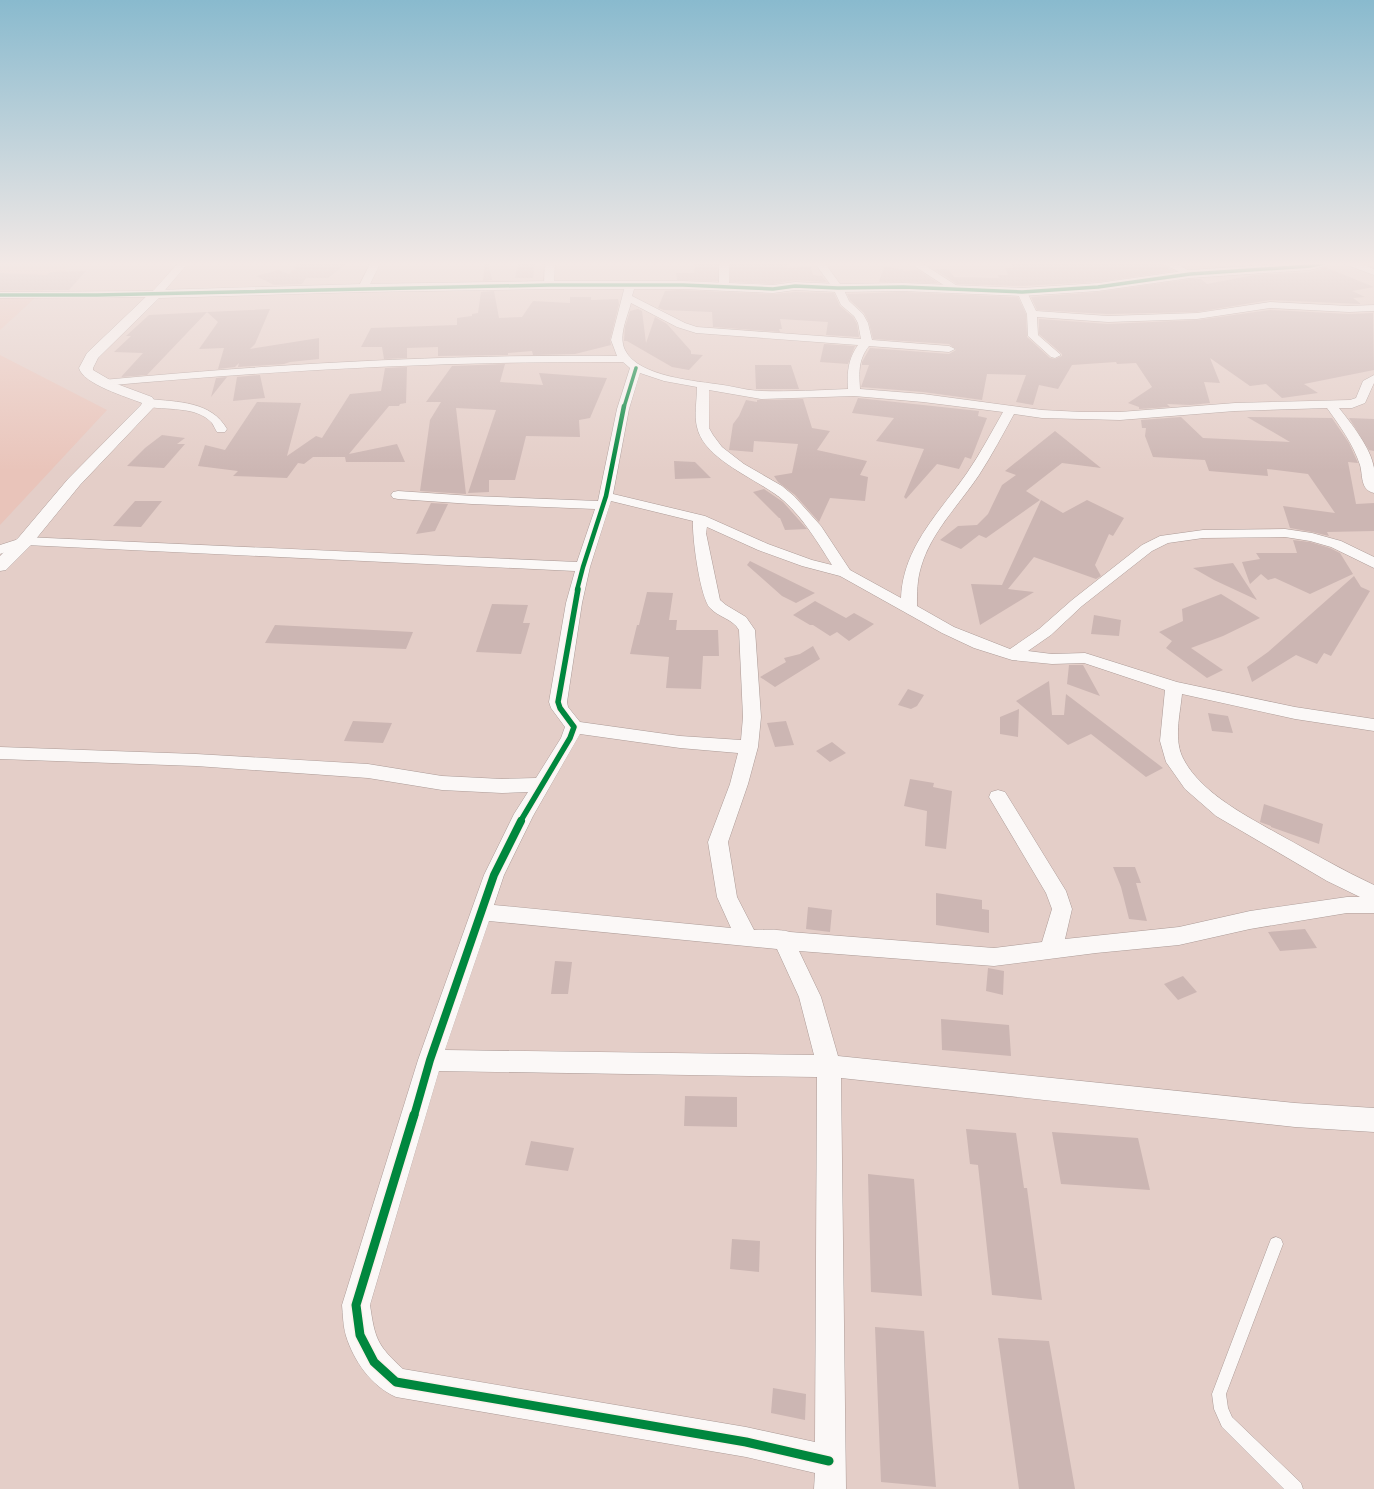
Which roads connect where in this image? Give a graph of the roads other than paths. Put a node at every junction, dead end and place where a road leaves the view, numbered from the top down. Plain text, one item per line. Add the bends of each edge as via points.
1 (117, 331) edge
2 (618, 331) edge
3 (715, 331) edge
4 (865, 331) edge
5 (1033, 331) edge
6 (866, 343) junction
7 (949, 349) dead end
8 (1055, 355) dead end
9 (631, 364) junction
10 (1374, 378) edge
11 (103, 383) junction
12 (703, 385) junction
13 (854, 392) junction
14 (149, 402) junction
15 (1330, 404) junction
16 (1010, 410) junction
17 (221, 429) dead end
18 (1374, 489) edge
19 (398, 495) dead end
20 (605, 501) junction
21 (700, 519) junction
22 (25, 541) junction
23 (0, 550) edge
24 (1374, 564) edge
25 (0, 566) edge
26 (583, 567) junction
27 (845, 573) junction
28 (908, 607) junction
29 (1012, 656) junction
30 (1174, 687) junction
31 (1374, 725) edge
32 (574, 727) junction
33 (749, 746) junction
34 (0, 752) edge
35 (542, 785) junction
36 (998, 797) dead end
37 (1374, 894) edge
38 (1374, 905) edge
39 (482, 912) junction
40 (747, 938) junction
41 (783, 939) junction
42 (1051, 950) junction
43 (430, 1060) junction
44 (829, 1066) junction
45 (1374, 1120) edge
46 (1276, 1244) dead end
47 (829, 1461) junction
48 (830, 1489) edge
49 (1295, 1489) edge

1 - 11 street via 87,363 87,372
2 - 9 street via 617,346
3 - 6 street
4 - 6 street
5 - 8 street via 1033,336
6 - 7 street
6 - 13 street via 852,366
9 - 11 street via 452,362 240,371
9 - 12 street via 651,374
9 - 20 street
10 - 15 street via 1367,383 1358,402
11 - 14 street
12 - 13 street via 761,395
12 - 27 street via 703,427 713,443 730,460 781,492 809,522
13 - 16 street
14 - 17 street via 195,409 215,420
14 - 22 street via 148,406 74,482
15 - 16 street via 1235,407 1120,416 1082,416
15 - 18 street via 1357,440 1367,465 1370,484
16 - 28 street via 973,474 932,527 919,549 907,589
19 - 20 street via 472,500
20 - 21 street via 678,512
20 - 26 street
21 - 27 street via 763,547
21 - 33 street via 699,533 712,600 717,607 742,622 747,630 752,718
22 - 23 street
22 - 25 street
22 - 26 street
24 - 29 street via 1365,557 1336,544 1285,533 1203,534 1165,540 1147,548
26 - 32 street via 574,603 558,702
27 - 28 street
28 - 29 street via 948,630
29 - 30 street via 1085,658
30 - 31 street via 1295,713
30 - 37 street via 1169,741 1175,762 1192,784 1223,811 1334,875
32 - 33 street via 695,744
32 - 35 street
33 - 40 street via 739,784 718,842 727,898
34 - 35 street via 196,760 368,771 442,783
35 - 39 street via 524,814 494,875
36 - 42 street via 1057,895 1062,909
38 - 42 street via 1347,905 1250,920 1179,936
39 - 40 street
39 - 43 street
40 - 41 street
41 - 42 street via 984,957
41 - 44 street via 810,997
43 - 44 street
43 - 47 street via 356,1305 360,1336 374,1362 396,1382 746,1442
44 - 45 street via 1295,1115
44 - 47 street
46 - 49 lane via 1219,1394 1221,1409 1227,1422
47 - 48 street

